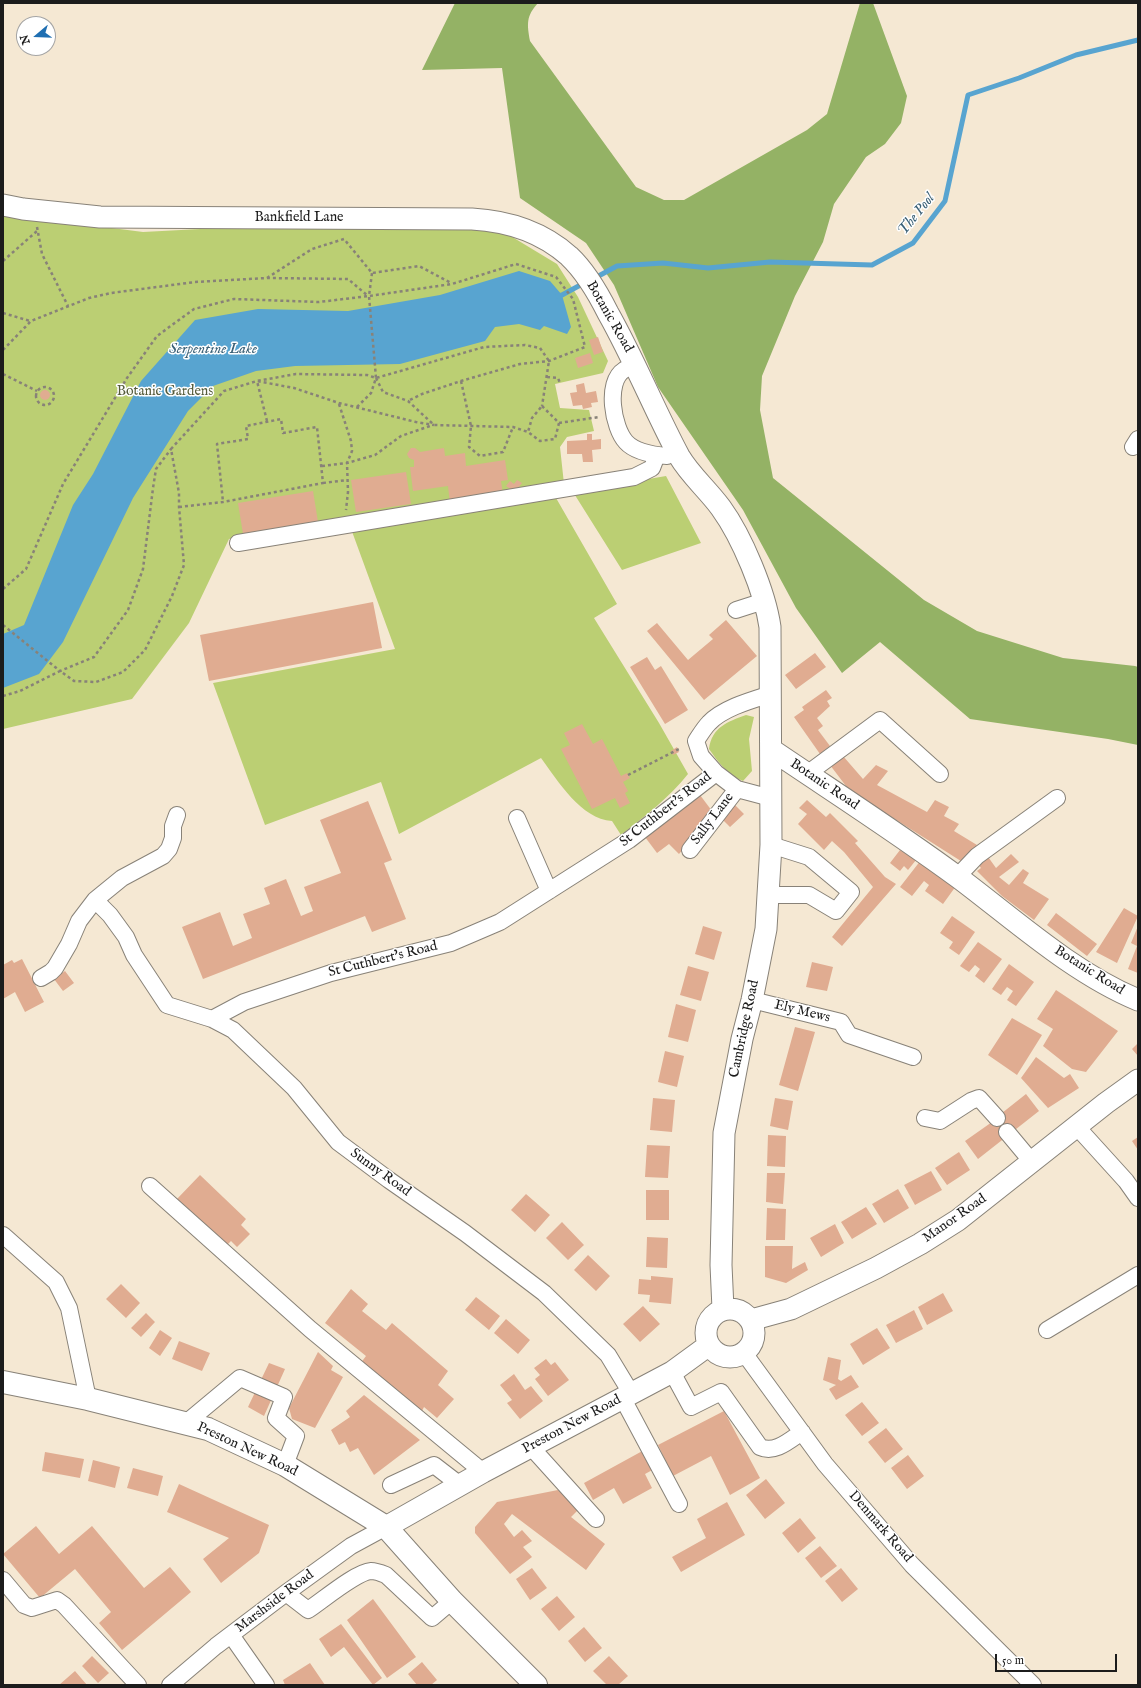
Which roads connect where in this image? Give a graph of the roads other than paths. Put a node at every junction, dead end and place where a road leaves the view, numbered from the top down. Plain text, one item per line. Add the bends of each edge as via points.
1 (3, 205) edge
2 (581, 270) joint
3 (635, 365) junction
4 (658, 455) junction
5 (680, 458) junction
6 (238, 543) dead end
7 (764, 601) junction
8 (736, 610) dead end
9 (771, 694) junction
10 (772, 750) junction
11 (716, 773) junction
12 (808, 774) junction
13 (940, 774) dead end
14 (737, 789) junction
15 (771, 798) junction
16 (1056, 798) dead end
17 (177, 815) dead end
18 (517, 818) dead end
19 (772, 845) junction
20 (690, 850) dead end
21 (957, 877) junction
22 (549, 891) junction
23 (768, 895) junction
24 (94, 900) junction
25 (41, 978) dead end
26 (752, 1000) junction
27 (1138, 1000) edge
28 (212, 1019) junction
29 (913, 1057) dead end
30 (1138, 1080) edge
31 (925, 1118) dead end
32 (997, 1118) dead end
33 (1077, 1127) junction
34 (1007, 1132) dead end
35 (1032, 1162) junction
36 (150, 1186) dead end
37 (1138, 1198) edge
38 (3, 1235) edge
39 (1138, 1275) edge
40 (723, 1309) junction
41 (751, 1320) junction
42 (1047, 1330) dead end
43 (709, 1346) junction
44 (744, 1353) junction
45 (672, 1372) junction
46 (3, 1382) edge
47 (627, 1396) junction
48 (88, 1399) junction
49 (186, 1423) junction
50 (802, 1432) junction
51 (531, 1447) junction
52 (285, 1465) junction
53 (483, 1472) junction
54 (391, 1485) dead end
55 (460, 1485) junction
56 (679, 1504) dead end
57 (596, 1520) dead end
58 (386, 1527) junction
59 (3, 1580) edge
60 (286, 1593) junction
61 (452, 1601) junction
62 (231, 1635) junction
63 (138, 1685) edge
64 (170, 1685) edge
65 (266, 1685) edge
66 (536, 1685) edge
67 (1033, 1685) edge

1 - 2 main road, Bankfield Lane via 100,217 488,220 514,225 543,238 570,257
2 - 3 main road, Botanic Road via 599,296
3 - 4 street, Botanic Road via 623,370 616,379 613,395 614,415 621,435 627,443
3 - 5 main road, Botanic Road
4 - 5 street, Botanic Road
4 - 6 street via 652,468 634,477
5 - 7 main road, Botanic Road via 721,508 735,530
7 - 8 street
7 - 9 main road, Botanic Road via 770,627
9 - 10 main road, Botanic Road
9 - 11 street, St Cuthbert's Road via 743,703 722,714 710,722 696,741 701,756
10 - 12 main road, Botanic Road
10 - 15 main road, Cambridge Road
11 - 14 street
11 - 22 street, St Cuthbert's Road via 629,840
12 - 13 street via 880,720
12 - 21 main road, Botanic Road
14 - 15 street
14 - 20 street, Sally Lane
15 - 19 main road, Cambridge Road
16 - 21 street via 977,856
17 - 24 street via 173,826 173,838 163,856 122,878
18 - 22 street
19 - 23 main road, Cambridge Road
19 - 23 street via 809,857 851,892 836,911 808,895
21 - 27 main road, Botanic Road via 1067,959
22 - 28 street, St Cuthbert's Road via 500,922 452,943 331,973 244,1002
23 - 26 main road, Cambridge Road via 766,929
24 - 25 street via 79,921 55,968
24 - 28 street, Sunny Road via 110,915 126,937 134,955 167,1005
26 - 29 street, Ely Mews via 841,1022 849,1034
26 - 40 main road, Cambridge Road via 724,1133 721,1265
28 - 47 street, Sunny Road via 233,1030 294,1088 338,1142 544,1293 608,1355
30 - 33 main road, Manor Road
31 - 32 street via 940,1121 979,1098
33 - 35 main road, Manor Road
33 - 37 street
34 - 35 street
35 - 41 main road, Manor Road via 958,1220 913,1248 791,1309
36 - 53 street via 310,1329
38 - 48 street via 56,1282 66,1301
39 - 42 street
40 - 41 main road via 739,1310
40 - 43 main road via 711,1317 707,1324 705,1331
41 - 44 main road via 754,1327 753,1341
43 - 44 main road via 721,1356 737,1356
43 - 45 main road
44 - 50 street, Denmark Road
45 - 47 main road
45 - 50 street via 691,1407 721,1392 760,1447 766,1450 776,1448
46 - 48 highway, Preston New Road
47 - 51 main road, Preston New Road
47 - 56 street, Sunny Road
48 - 49 highway, Preston New Road
49 - 52 highway, Preston New Road via 208,1429
49 - 52 street via 240,1378 284,1397 276,1418 296,1436
50 - 67 street, Denmark Road via 825,1464 912,1565
51 - 53 main road, Preston New Road
51 - 57 street
52 - 58 highway, Preston New Road
53 - 55 main road, Preston New Road
54 - 55 street via 434,1465
55 - 58 main road, Preston New Road
58 - 60 street, Marshside Road via 351,1546
58 - 61 highway, Preston New Road
59 - 63 street via 24,1606 32,1608 57,1600 64,1605
60 - 61 street via 308,1610 356,1577 371,1571 386,1575 432,1618
60 - 62 street, Marshside Road
61 - 66 highway
62 - 64 street, Marshside Road
62 - 65 street

